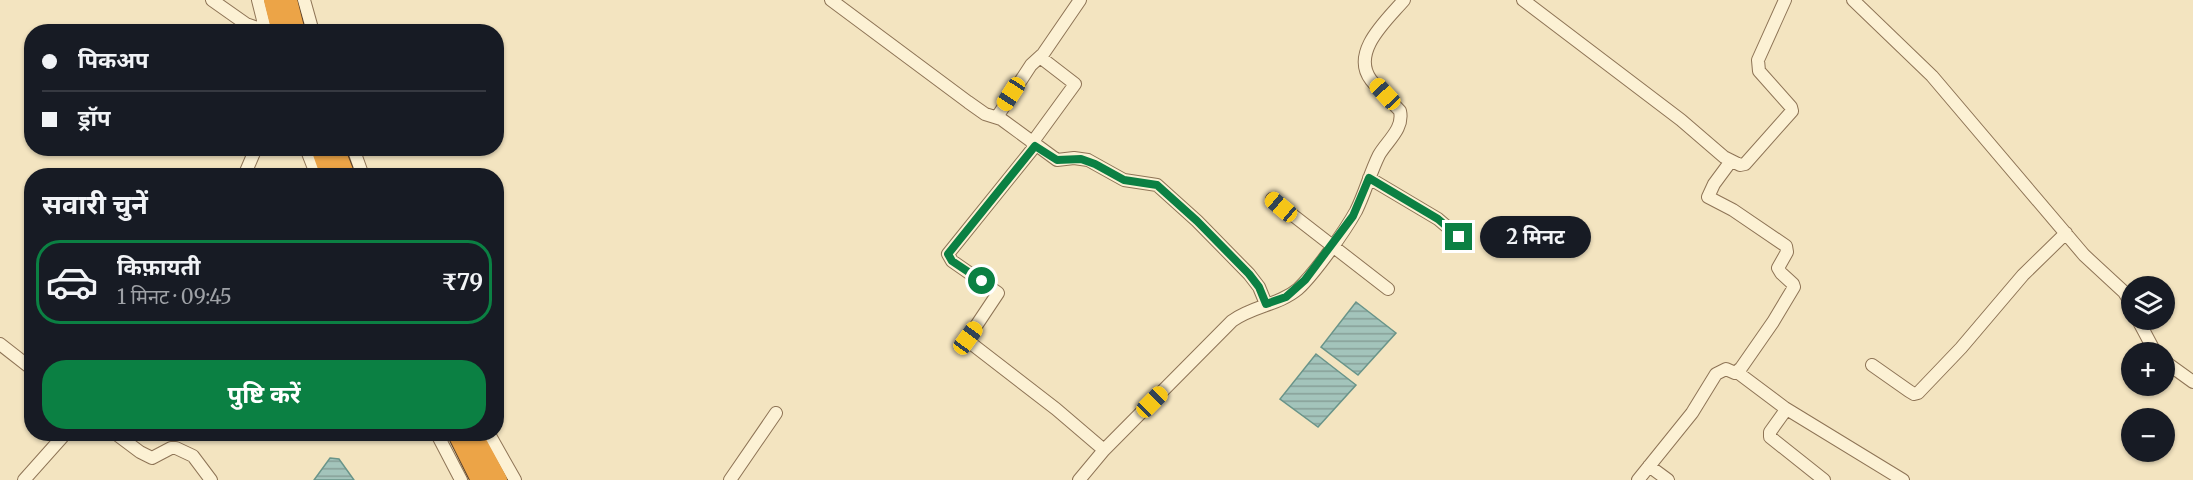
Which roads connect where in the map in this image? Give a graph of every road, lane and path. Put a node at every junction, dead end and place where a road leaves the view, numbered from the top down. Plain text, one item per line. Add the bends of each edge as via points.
1 (212, 0) edge
2 (258, 0) edge
3 (273, 0) edge
4 (288, 0) edge
5 (304, 0) edge
6 (831, 0) edge
7 (1080, 0) edge
8 (1404, 0) edge
9 (1523, 0) edge
10 (1785, 0) edge
11 (1853, 0) edge
12 (246, 24) edge
13 (268, 24) edge
14 (271, 24) edge
15 (294, 24) edge
16 (311, 24) edge
17 (1040, 57) junction
18 (997, 117) junction
19 (1033, 144) junction
20 (1731, 161) junction
21 (1369, 178) junction
22 (1272, 199) dead end
23 (2066, 233) junction
24 (1459, 237) dead end
25 (1332, 246) junction
26 (1388, 289) dead end
27 (2121, 289) edge
28 (1266, 304) junction
29 (0, 344) edge
30 (24, 363) edge
31 (1872, 365) dead end
32 (2175, 370) edge
33 (1737, 372) junction
34 (2193, 382) edge
35 (1785, 408) junction
36 (776, 413) dead end
37 (59, 441) edge
38 (126, 441) edge
39 (445, 441) edge
40 (447, 441) edge
41 (477, 441) edge
42 (494, 441) edge
43 (1104, 450) junction
44 (1649, 466) junction
45 (24, 480) edge
46 (211, 480) edge
47 (461, 480) edge
48 (480, 480) edge
49 (498, 480) edge
50 (514, 480) edge
51 (730, 480) edge
52 (1079, 480) edge
53 (1638, 480) edge
54 (1668, 480) edge
55 (1824, 480) edge
56 (1903, 480) edge

1 - 12 street
2 - 13 street
3 - 14 highway
4 - 15 highway
5 - 16 street
6 - 18 street via 968,102
7 - 17 street
8 - 21 street via 1375,34 1365,57 1370,78 1401,117
9 - 20 street
10 - 20 street via 1757,66 1792,111 1745,164
11 - 23 street via 1932,76
17 - 18 street
17 - 19 street via 1075,84
18 - 19 street
19 - 28 street via 1057,160 1081,159 1124,180 1157,185 1249,274
19 - 43 street via 950,251 949,258 998,293 968,338 969,344
20 - 33 street via 1708,199 1786,246 1778,268 1794,287
21 - 24 street via 1438,219
21 - 25 street via 1353,216
22 - 25 street
23 - 27 street
23 - 31 street via 2023,275 1918,393
25 - 26 street
25 - 28 street via 1297,289
28 - 43 street via 1232,321
29 - 30 street
32 - 34 street
33 - 35 street
33 - 44 street via 1726,369 1716,374 1692,413
35 - 55 street via 1770,437
35 - 56 street
36 - 51 street
37 - 45 street
38 - 46 street via 152,458 171,448 190,453
39 - 47 street
40 - 48 highway
41 - 49 highway
42 - 50 street
43 - 52 street
44 - 53 street
44 - 54 street

